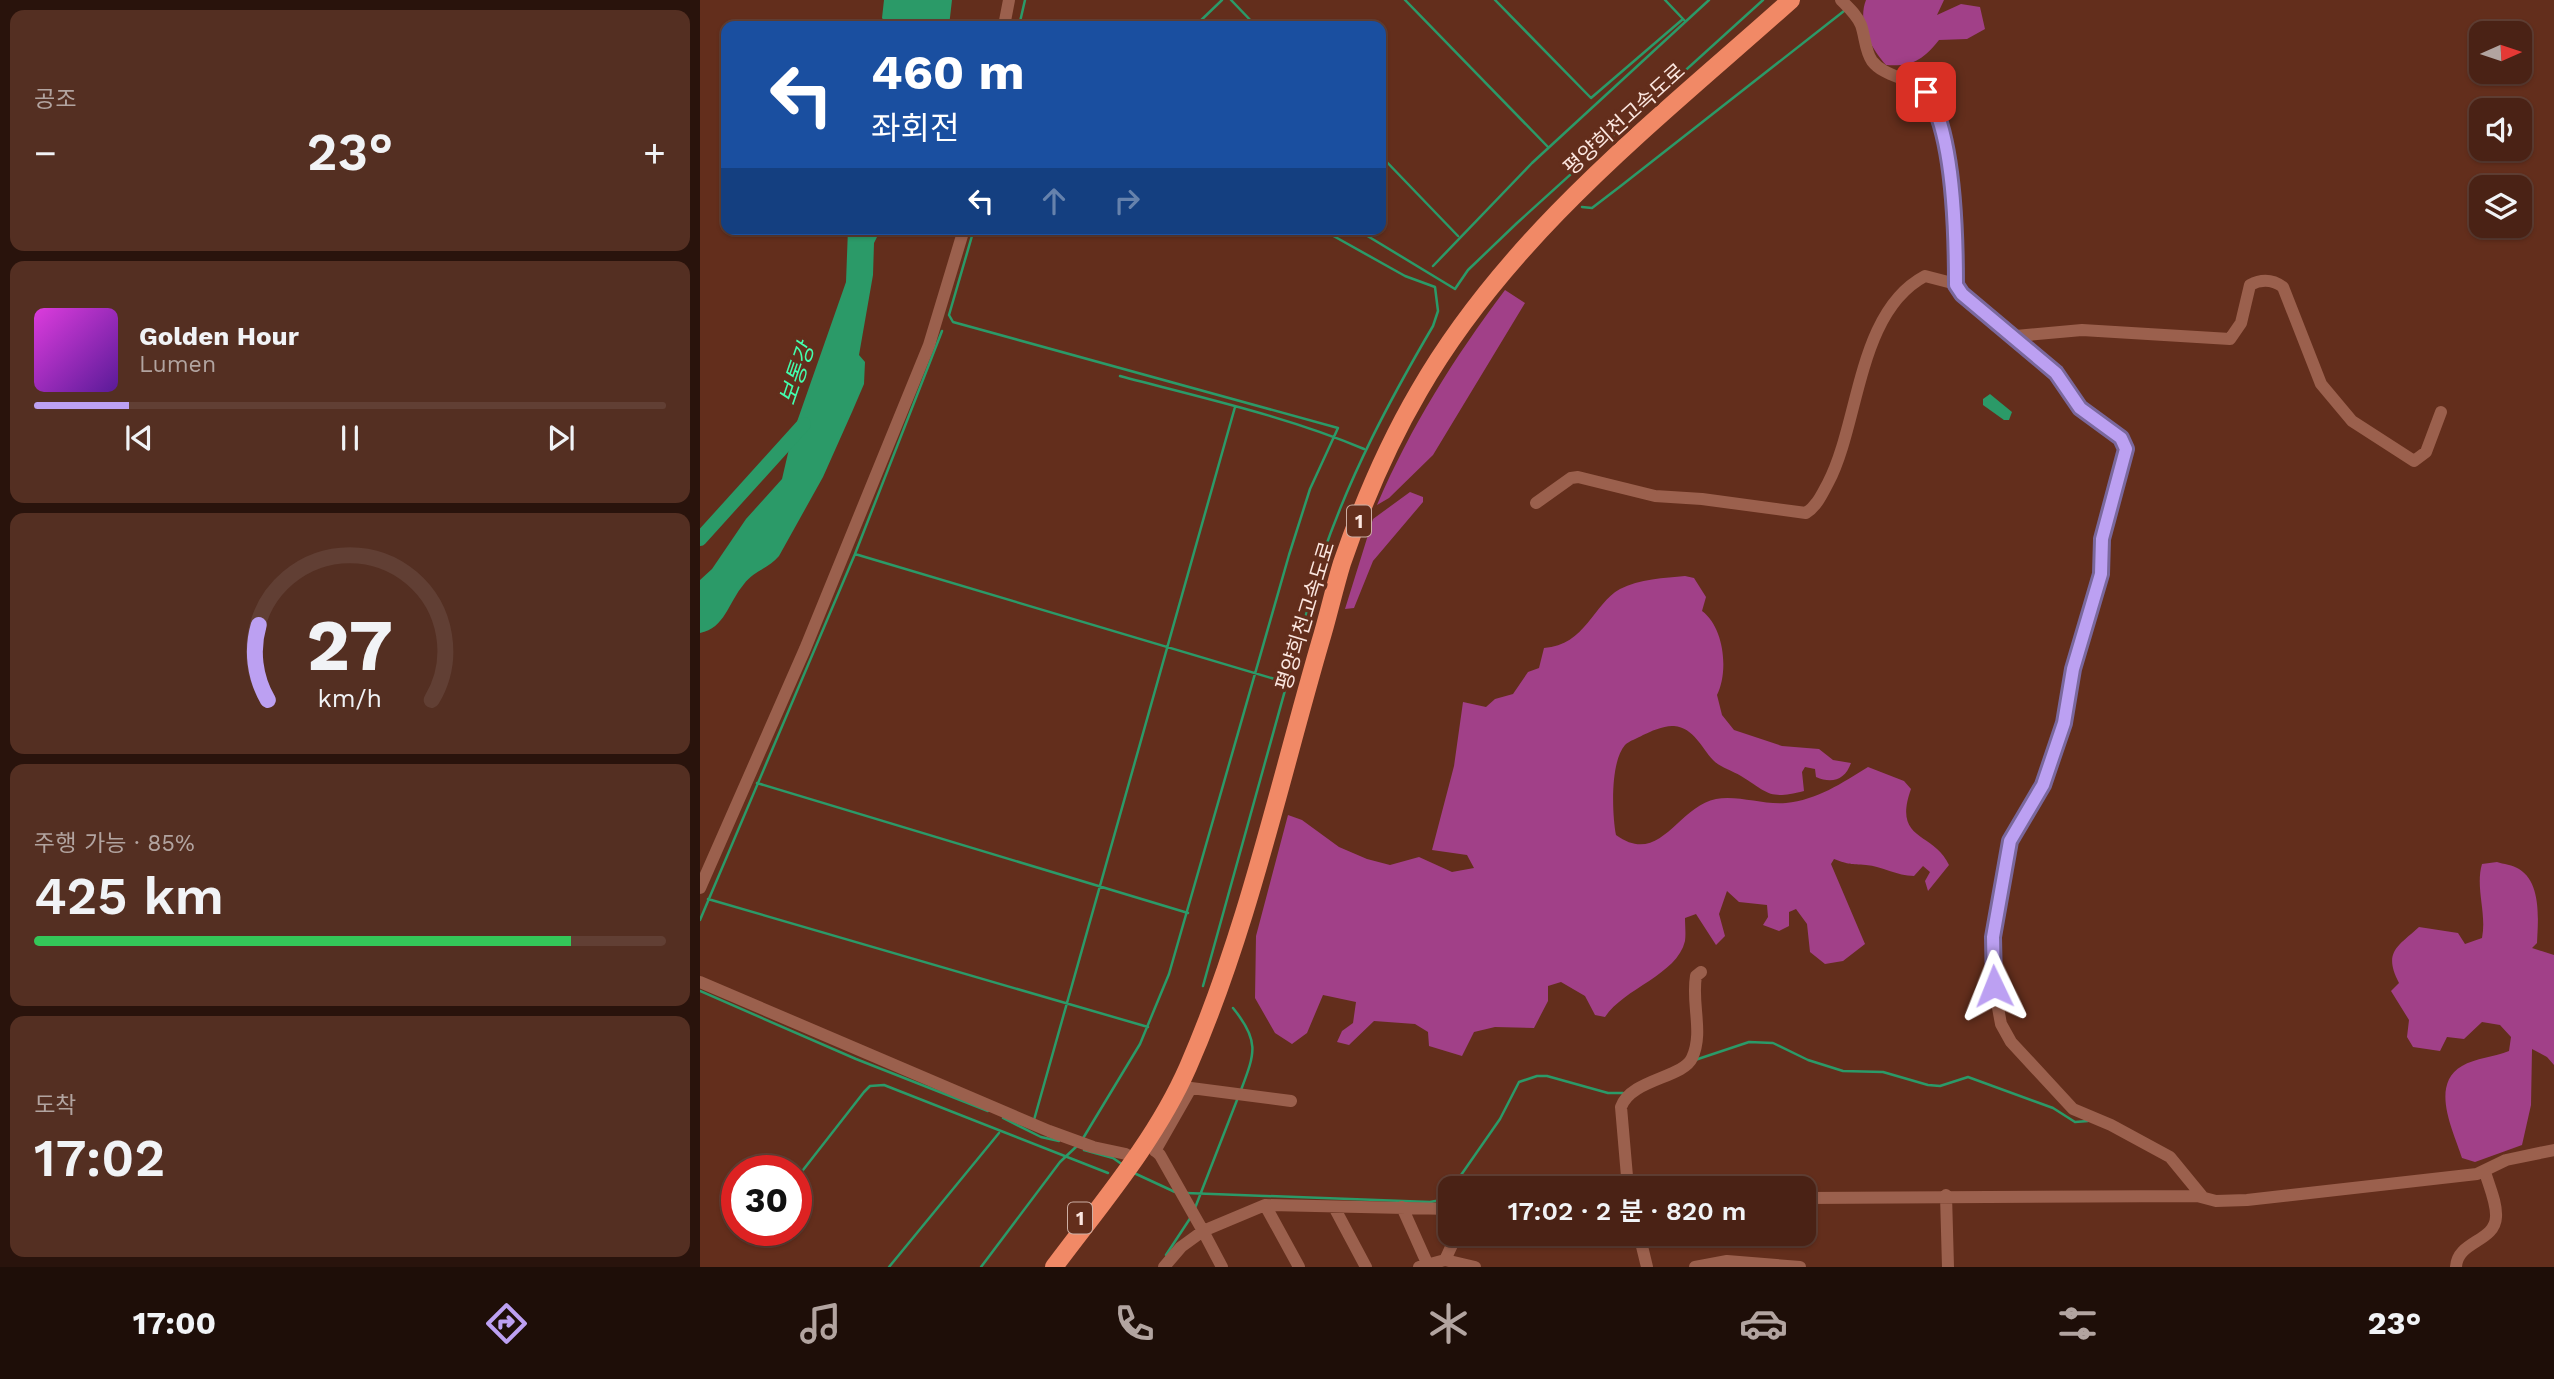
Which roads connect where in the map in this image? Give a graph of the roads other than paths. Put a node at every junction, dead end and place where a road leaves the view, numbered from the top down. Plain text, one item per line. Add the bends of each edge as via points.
1 (1009, 0) edge
2 (1778, 0) edge
3 (1791, 0) edge
4 (1841, 0) edge
5 (1005, 21) edge
6 (962, 235) edge
7 (1956, 285) junction
8 (2012, 336) junction
9 (2441, 412) dead end
10 (1536, 503) dead end
11 (700, 888) edge
12 (1701, 972) dead end
13 (700, 982) edge
14 (1292, 1101) dead end
15 (1150, 1146) junction
16 (2554, 1150) edge
17 (1124, 1163) junction
18 (2485, 1172) junction
19 (1627, 1176) edge
20 (1946, 1195) junction
21 (2202, 1196) junction
22 (1816, 1198) edge
23 (1265, 1205) junction
24 (1334, 1207) junction
25 (1402, 1208) junction
26 (1438, 1209) edge
27 (1203, 1231) junction
28 (1451, 1246) edge
29 (1642, 1246) edge
30 (1445, 1260) junction
31 (1423, 1265) edge
32 (1042, 1267) edge
33 (1054, 1267) edge
34 (1164, 1267) edge
35 (1222, 1267) edge
36 (1299, 1267) edge
37 (1366, 1267) edge
38 (1475, 1267) edge
39 (1647, 1267) edge
40 (1695, 1267) edge
41 (1800, 1267) edge
42 (1948, 1267) edge
43 (2456, 1267) edge

1 - 5 street
2 - 17 highway, 평양희천고속도로 / 1 via 1588,172 1499,260 1456,315 1410,389 1375,453 1340,538 1220,963 1176,1071
3 - 15 highway, 평양희천고속도로 / 1 via 1564,204 1511,258 1452,336 1417,393 1385,457 1342,564 1230,960 1187,1070
4 - 7 street via 1860,23 1871,59 1880,69 1906,78 1926,92 1940,116 1951,191
6 - 11 street via 929,345 805,649
7 - 8 street
7 - 10 street via 1925,276 1887,312 1870,352 1839,460 1820,498 1806,513 1655,496 1578,477
8 - 9 street via 2082,330 2230,339 2241,323 2250,285 2276,282 2283,287 2320,384 2352,421 2414,461 2426,453
8 - 21 street via 2056,373 2080,408 2121,438 2126,449 2102,539 2101,574 2073,669 2064,723 2043,785 2010,841 1993,937 1997,1007 2011,1042 2073,1109 2170,1157
12 - 19 street via 1694,987 1699,1032 1692,1058 1687,1066 1631,1094 1621,1107
13 - 17 street
14 - 15 street via 1191,1088
15 - 17 highway, 평양희천고속도로 / 1
15 - 27 street
16 - 18 street via 2506,1160
17 - 32 highway, 평양희천고속도로 / 1
17 - 33 highway, 평양희천고속도로 / 1
18 - 21 street via 2247,1200 2216,1201
18 - 43 street via 2496,1210 2495,1224 2462,1252
20 - 21 street
20 - 22 street
20 - 42 street
23 - 24 street
23 - 27 street
23 - 36 street
24 - 25 street
24 - 37 street
25 - 26 street
25 - 31 street
27 - 34 street
27 - 35 street
28 - 30 street
29 - 39 street
30 - 31 street
30 - 38 street
40 - 41 street via 1727,1261

